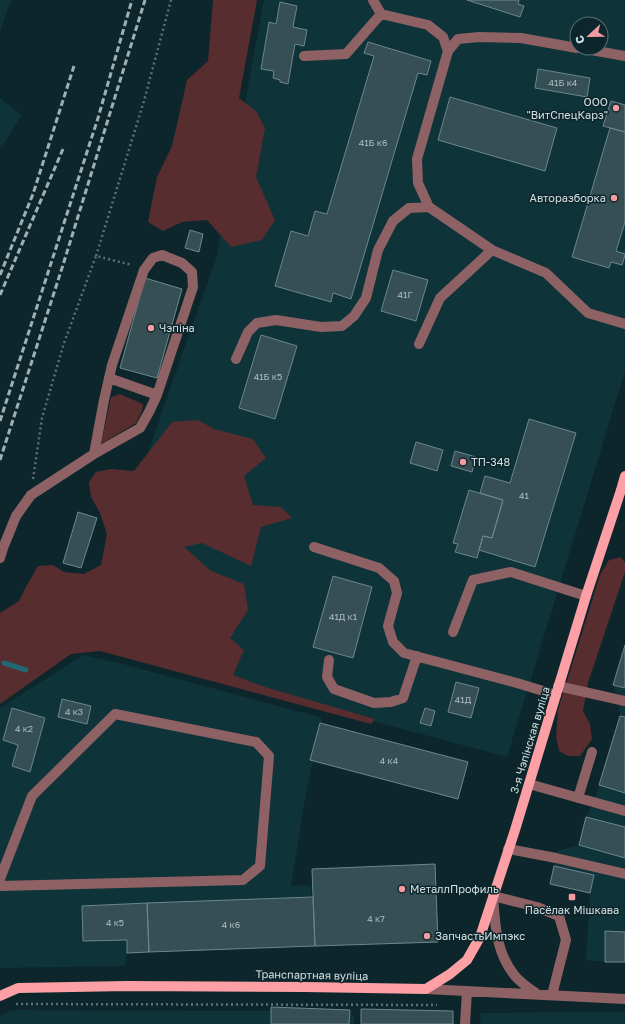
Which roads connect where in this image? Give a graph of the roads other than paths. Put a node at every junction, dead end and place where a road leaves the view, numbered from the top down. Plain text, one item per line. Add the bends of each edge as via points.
1 (373, 0) edge
2 (381, 14) junction
3 (569, 46) edge
4 (448, 51) junction
5 (609, 53) edge
6 (304, 56) dead end
7 (625, 56) edge
8 (429, 207) junction
9 (492, 250) junction
10 (625, 324) edge
11 (419, 344) dead end
12 (236, 359) dead end
13 (109, 378) junction
14 (157, 395) junction
15 (94, 454) junction
16 (625, 476) edge
17 (623, 490) edge
18 (314, 547) dead end
19 (0, 558) edge
20 (586, 596) junction
21 (453, 632) dead end
22 (417, 656) junction
23 (329, 660) dead end
24 (557, 690) junction
25 (625, 701) edge
26 (592, 752) dead end
27 (529, 784) junction
28 (578, 798) junction
29 (625, 811) edge
30 (508, 849) junction
31 (625, 874) edge
32 (0, 879) edge
33 (0, 886) edge
34 (493, 896) junction
35 (426, 989) junction
36 (467, 990) junction
37 (537, 994) junction
38 (552, 995) junction
39 (0, 996) edge
40 (625, 999) edge
41 (464, 1024) edge

1 - 2 street
2 - 4 street via 428,24 442,37
2 - 6 street via 346,54
3 - 4 street via 521,38 479,37 458,39
4 - 8 street via 417,159 418,183
5 - 7 street
8 - 9 street
8 - 12 street via 409,208 393,221 378,250 366,298 354,316 342,326 321,327 276,320 257,323 248,332
9 - 10 street via 546,273 588,313
9 - 11 street via 440,298
13 - 14 street
13 - 14 street via 144,270 153,258 162,255 182,264 192,272 193,287
13 - 15 street
14 - 15 street via 140,428
15 - 19 street via 31,495 16,516
16 - 17 main road, 3-я Чэпінская вуліца
17 - 20 main road, 3-я Чэпінская вуліца
18 - 22 street via 379,568 394,581 397,593 388,626 393,642 404,653
20 - 21 street via 511,572 473,580
20 - 24 main road, 3-я Чэпінская вуліца
22 - 23 street via 403,698 374,703 334,689 327,677
22 - 24 street via 518,683
24 - 25 street
24 - 27 main road, 3-я Чэпінская вуліца
26 - 28 street
27 - 28 street
27 - 30 main road, 3-я Чэпінская вуліца
28 - 29 street
30 - 31 street
30 - 34 main road, 3-я Чэпінская вуліца
32 - 33 street via 32,796 115,714 256,742 269,756 260,866 243,880
34 - 35 main road, 3-я Чэпінская вуліца via 480,937 467,960
34 - 37 street via 496,932 502,955 516,977
34 - 38 street via 537,907 559,916 566,940
35 - 36 street, Транспартная вуліца
35 - 39 main road, Транспартная вуліца via 127,986 18,988
36 - 37 street, Транспартная вуліца
36 - 41 street
37 - 38 street, Транспартная вуліца
38 - 40 street, Транспартная вуліца

